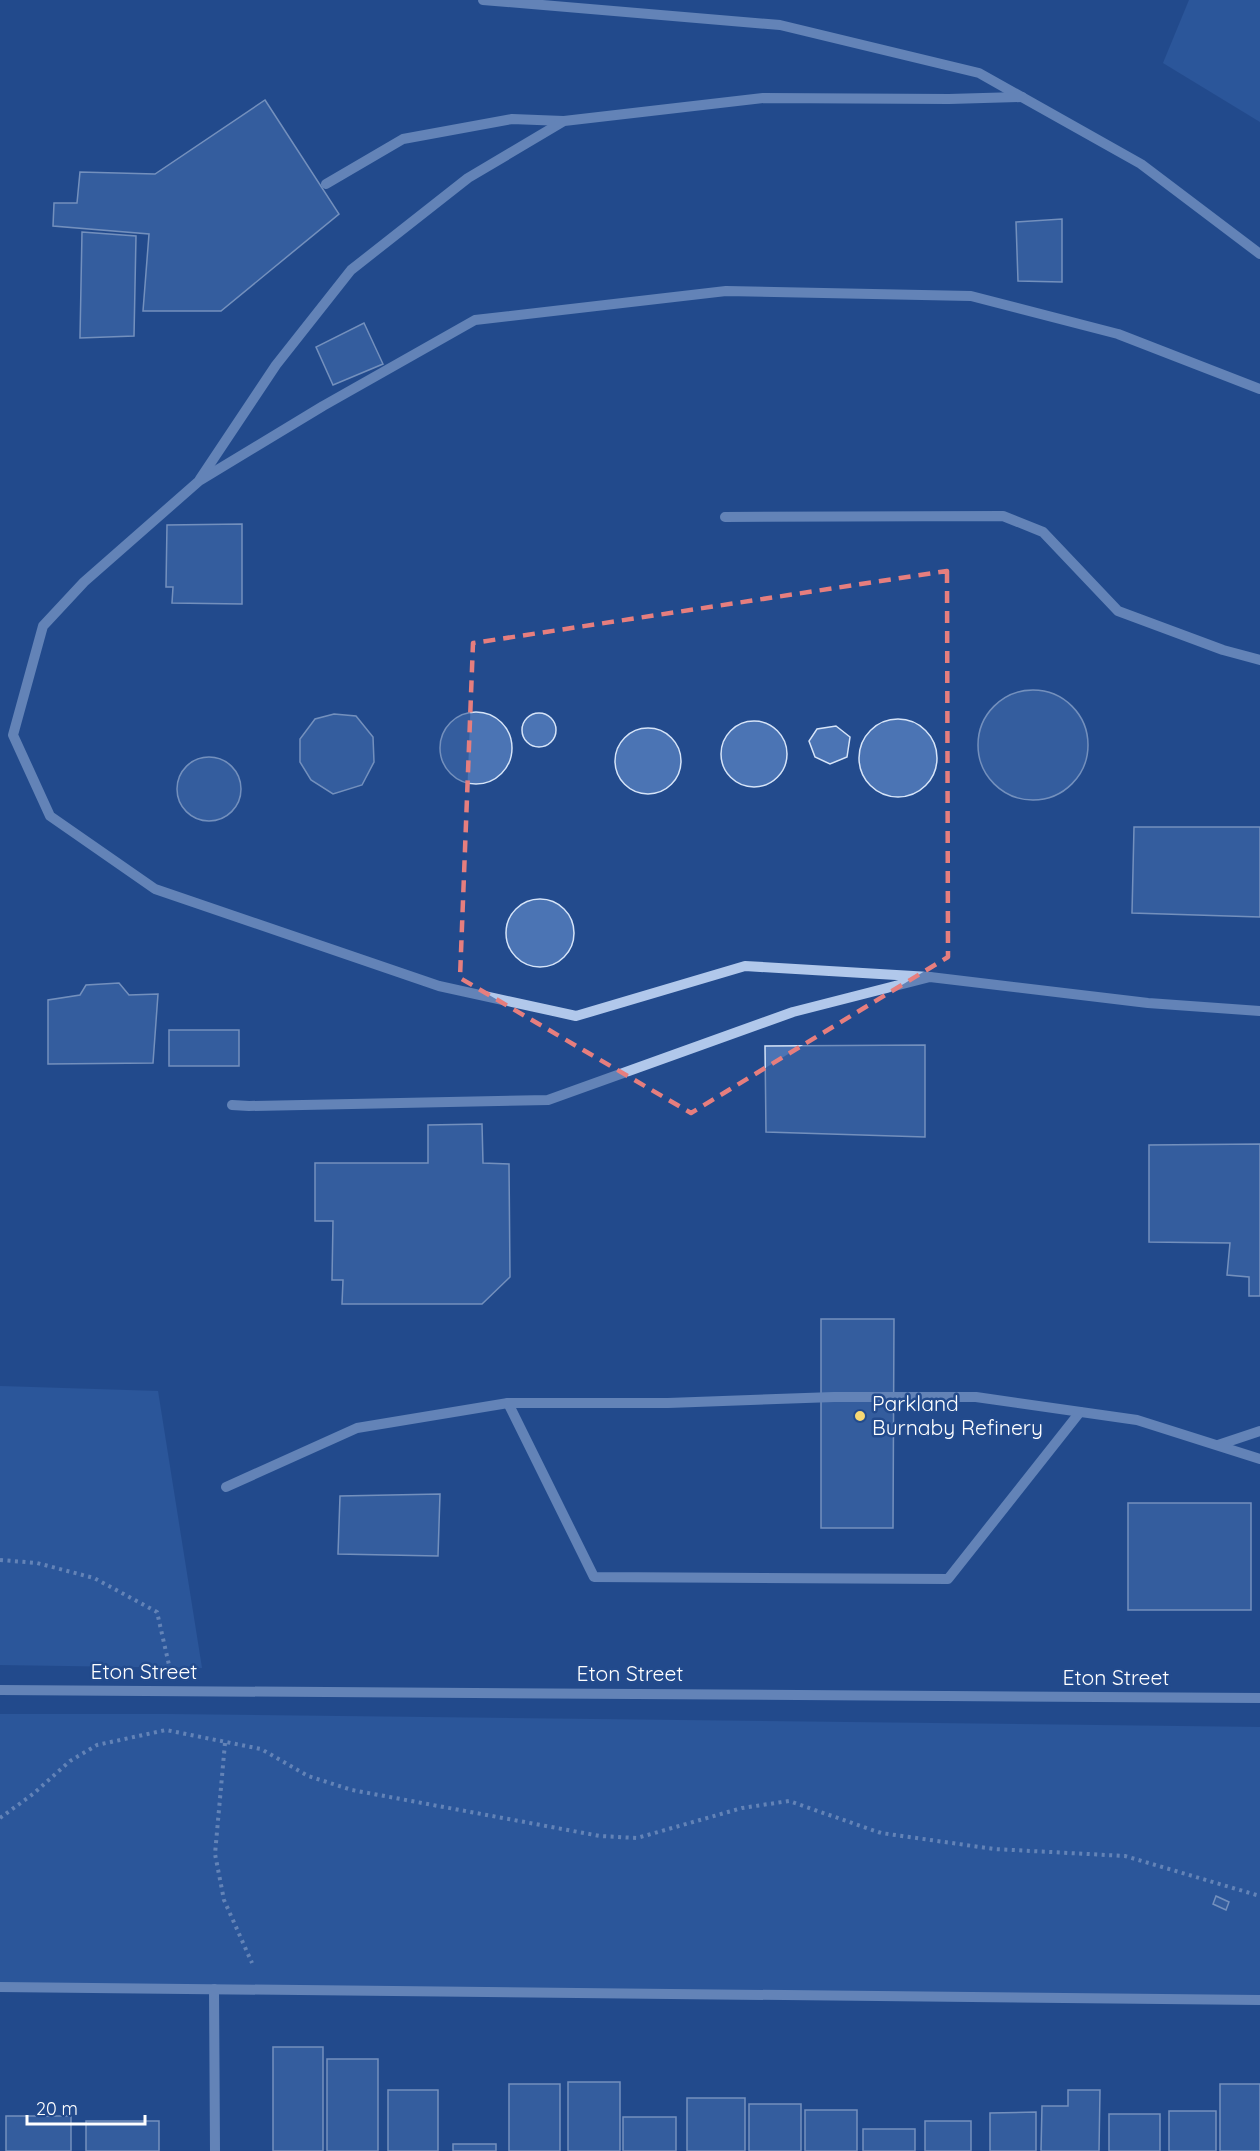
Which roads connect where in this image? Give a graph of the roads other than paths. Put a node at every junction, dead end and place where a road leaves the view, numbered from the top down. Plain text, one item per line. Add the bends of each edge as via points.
1 (483, 0) edge
2 (1022, 97) junction
3 (564, 122) junction
4 (326, 184) dead end
5 (1260, 254) edge
6 (1260, 389) edge
7 (199, 482) junction
8 (725, 517) dead end
9 (1260, 660) edge
10 (930, 977) junction
11 (1260, 1011) edge
12 (232, 1104) dead end
13 (508, 1403) junction
14 (1080, 1412) junction
15 (1260, 1431) edge
16 (1217, 1445) junction
17 (1260, 1459) edge
18 (226, 1487) dead end
19 (0, 1690) edge
20 (1260, 1698) edge
21 (0, 1987) edge
22 (214, 1989) junction
23 (1260, 2000) edge
24 (215, 2151) edge

1 - 2 street via 780,25 979,73
2 - 3 street via 763,98
2 - 5 street via 1141,164
3 - 4 street via 512,119 403,139
3 - 7 street via 468,178 351,270 276,365
6 - 7 street via 1118,334 971,296 726,291 475,320
7 - 10 street via 84,582 43,626 13,735 50,816 155,889 439,987 576,1016 746,966
8 - 9 street via 1003,516 1043,532 1118,611
10 - 11 street via 1148,1003
10 - 12 street via 793,1012 548,1100
13 - 14 street via 976,1397
13 - 14 street via 594,1577 948,1579
13 - 18 street via 357,1428
14 - 16 street via 1137,1420
15 - 16 street
16 - 17 street
19 - 20 street, Eton Street
21 - 22 street
22 - 23 street
22 - 24 street

